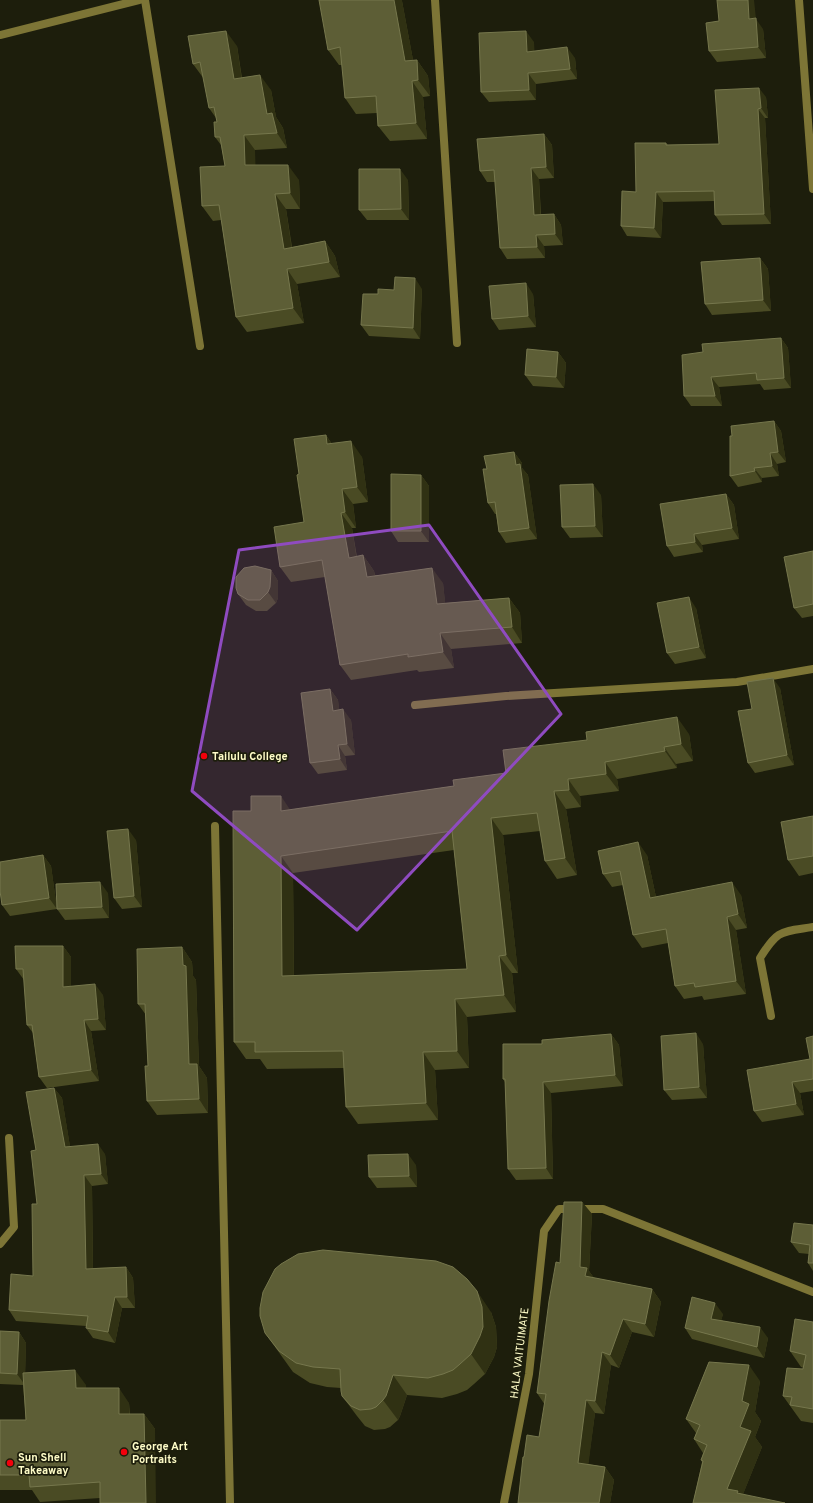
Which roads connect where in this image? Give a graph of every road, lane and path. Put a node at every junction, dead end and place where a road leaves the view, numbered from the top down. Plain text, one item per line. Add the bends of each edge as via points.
1 (139, 0) edge
2 (145, 0) edge
3 (435, 0) edge
4 (799, 0) edge
5 (0, 35) edge
6 (813, 189) edge
7 (457, 343) dead end
8 (200, 346) dead end
9 (813, 669) edge
10 (416, 705) dead end
11 (215, 826) dead end
12 (813, 927) edge
13 (772, 1016) dead end
14 (9, 1138) dead end
15 (0, 1244) edge
16 (813, 1292) edge
17 (230, 1503) edge
18 (504, 1503) edge

1 - 5 street
2 - 8 street
3 - 7 street
4 - 6 street
9 - 10 street via 737,682 506,696
11 - 17 street
12 - 13 street via 782,932 770,942 760,958
14 - 15 street via 14,1227
16 - 18 street, HALA VAITUIMATE via 603,1209 559,1209 544,1231 529,1374

